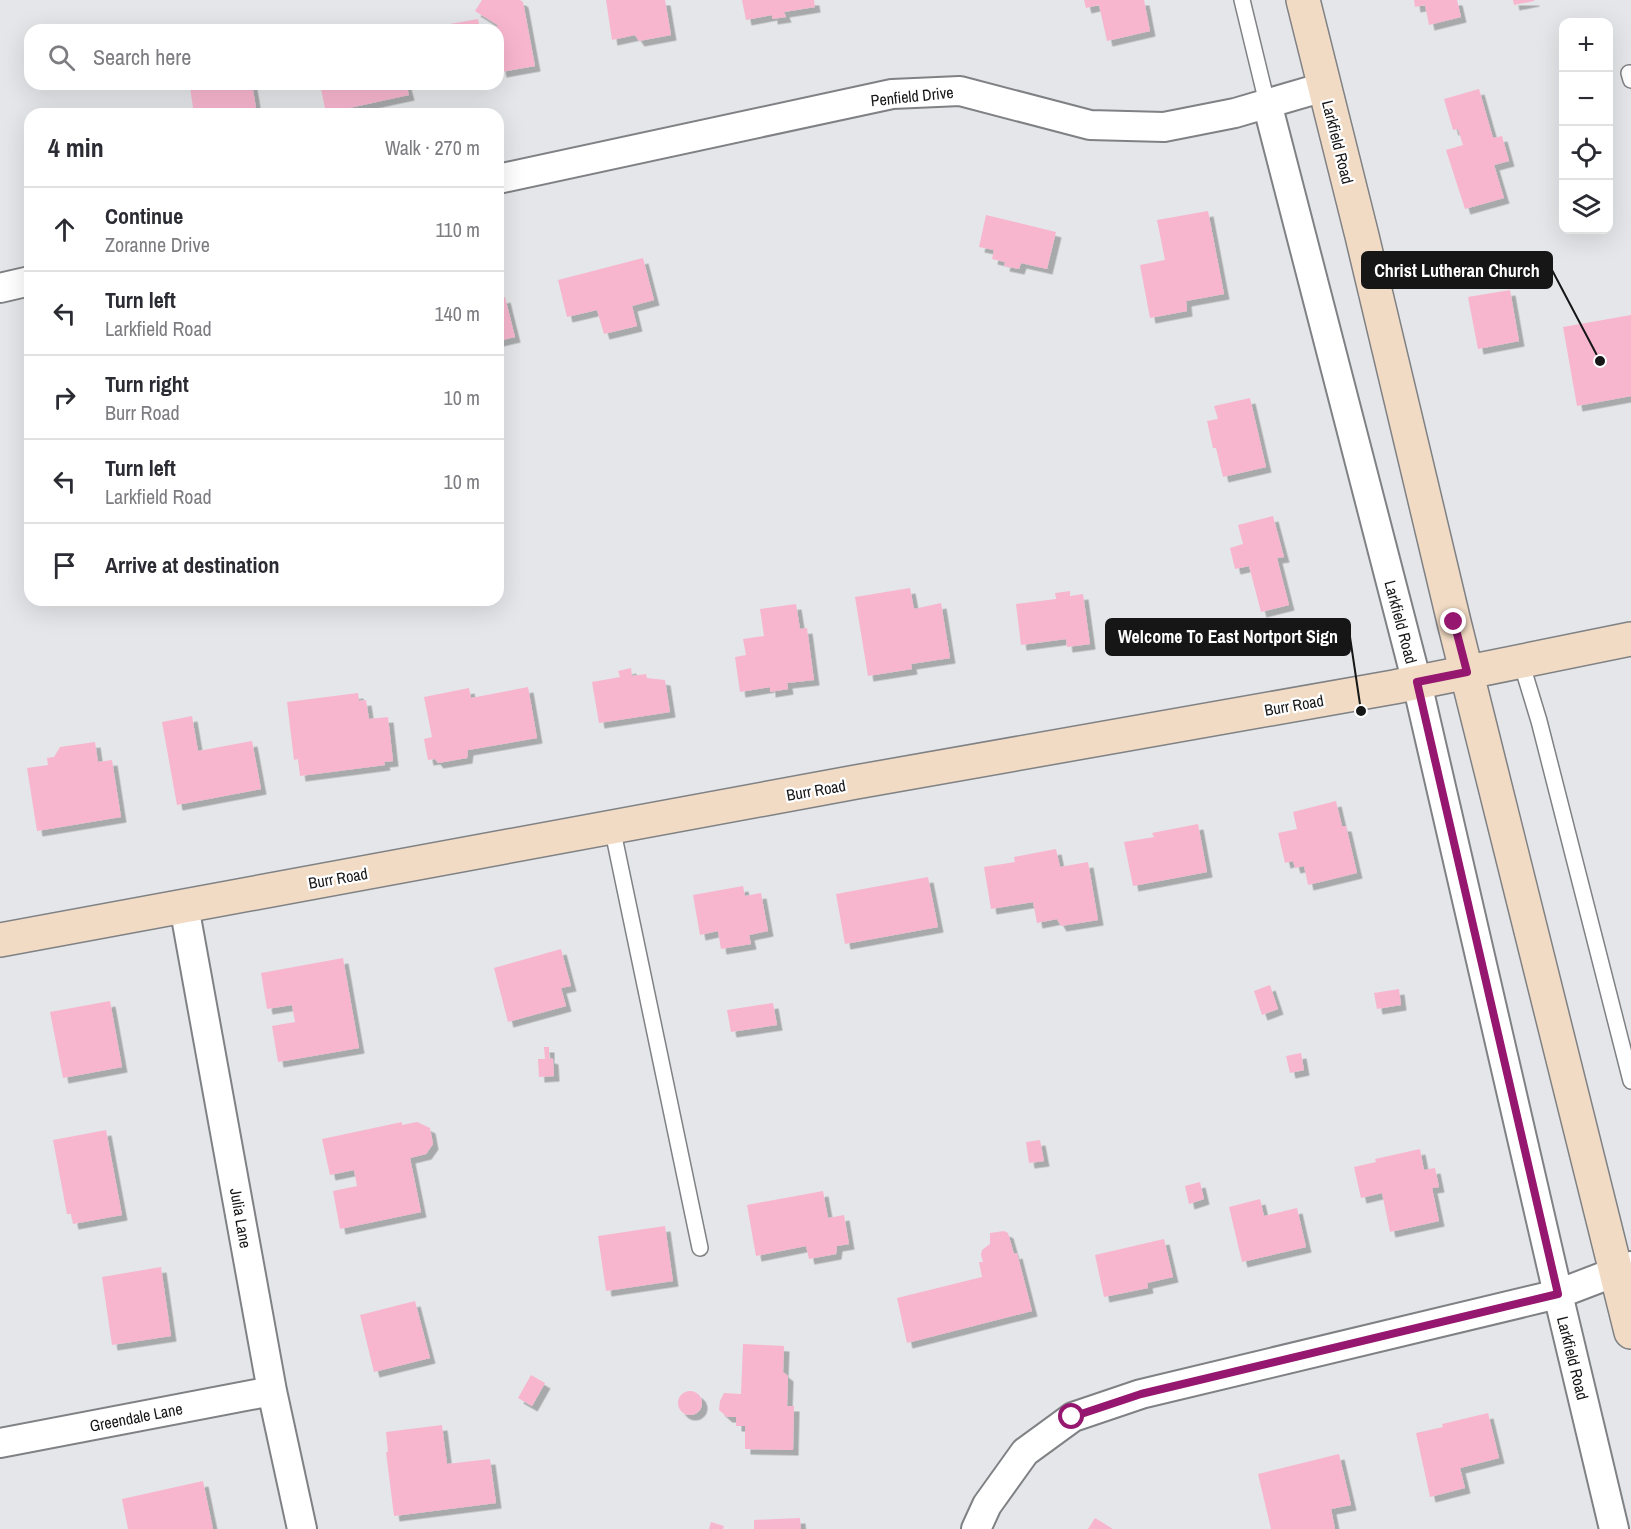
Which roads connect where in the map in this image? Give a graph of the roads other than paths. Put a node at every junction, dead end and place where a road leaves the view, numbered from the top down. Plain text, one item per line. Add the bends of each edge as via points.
1 (1242, 0) edge
2 (1303, 0) edge
3 (1631, 73) edge
4 (1631, 80) edge
5 (1324, 87) junction
6 (1267, 103) junction
7 (504, 178) edge
8 (24, 282) edge
9 (0, 288) edge
10 (1631, 639) edge
11 (1521, 662) junction
12 (1467, 672) junction
13 (1417, 682) junction
14 (612, 827) junction
15 (184, 906) junction
16 (0, 940) edge
17 (1631, 1080) edge
18 (700, 1248) dead end
19 (1623, 1268) edge
20 (1558, 1294) junction
21 (1631, 1332) edge
22 (272, 1391) junction
23 (0, 1443) edge
24 (302, 1529) edge
25 (976, 1529) edge
26 (1614, 1529) edge

1 - 6 lane
2 - 5 street, Larkfield Road
3 - 4 lane
5 - 6 street, Penfield Drive
5 - 12 street, Larkfield Road
6 - 7 street, Penfield Drive via 1164,127 1090,125 960,91 892,94
6 - 13 street, Larkfield Road
8 - 9 street
10 - 11 street, Burr Road
11 - 12 street, Burr Road
11 - 17 lane
12 - 13 street, Burr Road
12 - 19 street, Larkfield Road
13 - 14 street, Burr Road
13 - 20 street, Larkfield Road
14 - 15 street, Burr Road
14 - 18 lane
15 - 16 street, Burr Road
15 - 22 street, Julia Lane
19 - 20 street
19 - 21 street, Larkfield Road
20 - 25 street via 1141,1394 1072,1417 1025,1452 987,1505
20 - 26 street, Larkfield Road
22 - 23 street, Greendale Lane
22 - 24 street, Julia Lane

